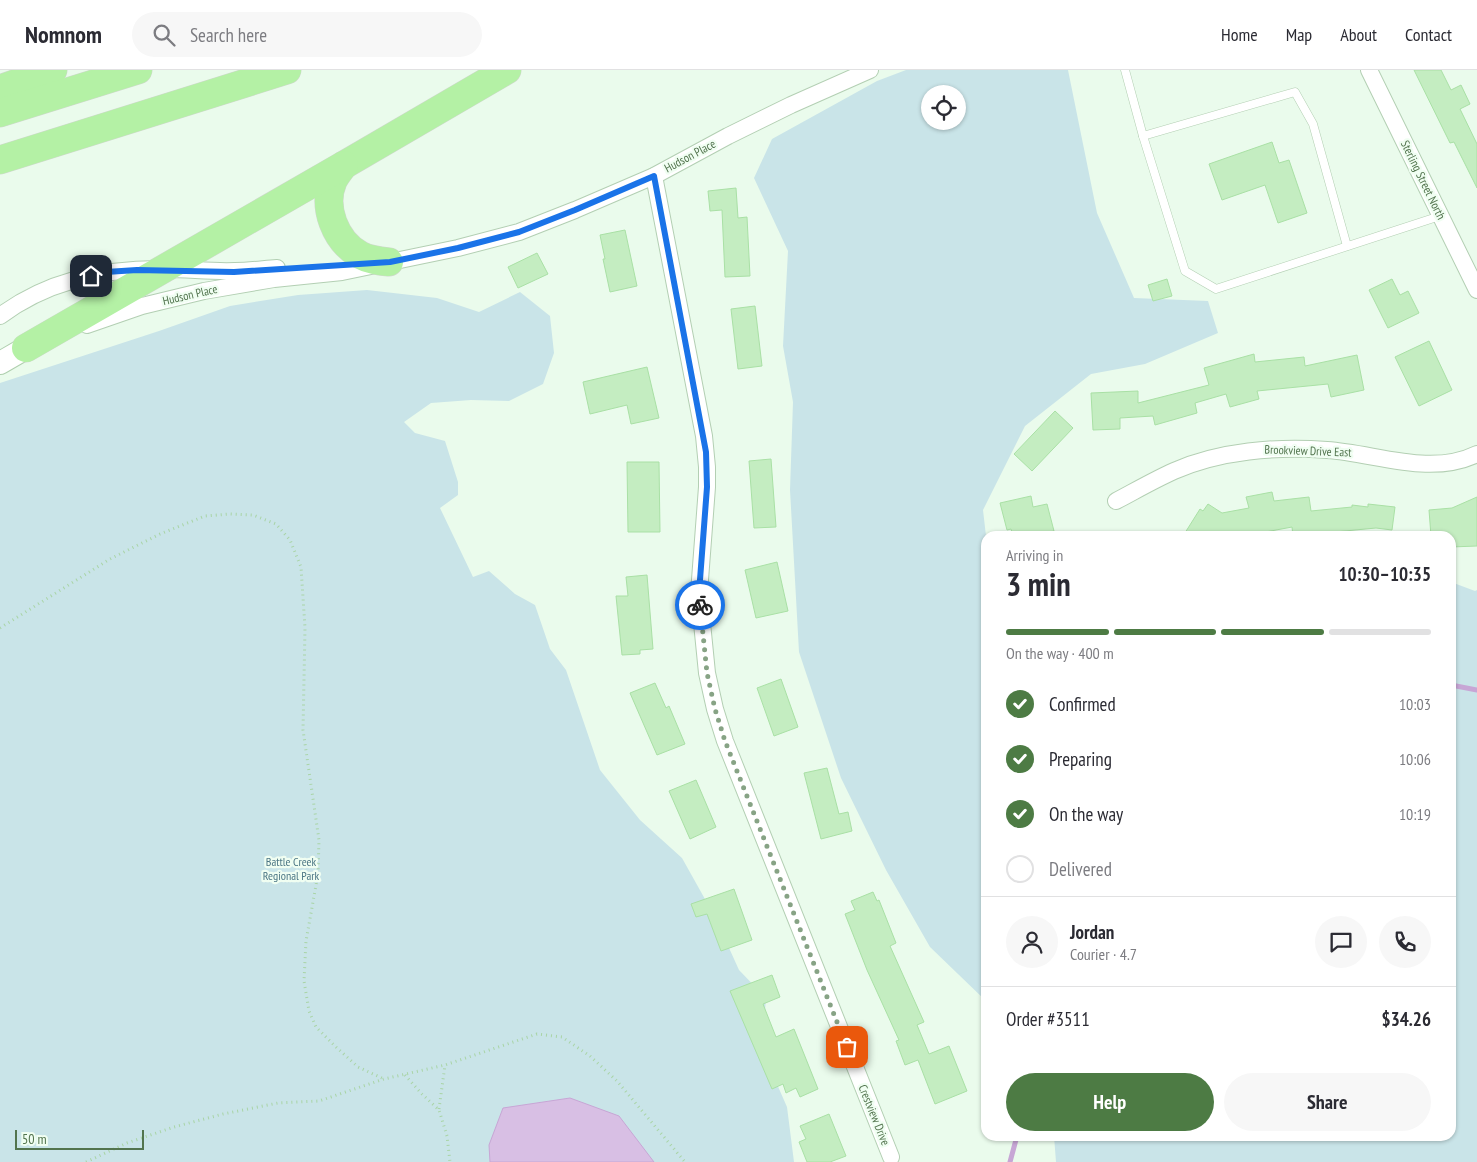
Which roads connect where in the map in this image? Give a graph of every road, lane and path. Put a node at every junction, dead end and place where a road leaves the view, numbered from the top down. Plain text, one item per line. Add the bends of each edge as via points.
1 (53, 70) edge
2 (138, 70) edge
3 (287, 70) edge
4 (507, 70) edge
5 (870, 70) edge
6 (1125, 70) edge
7 (1369, 70) edge
8 (0, 89) edge
9 (0, 113) edge
10 (1143, 136) junction
11 (0, 160) edge
12 (344, 165) junction
13 (654, 176) junction
14 (1440, 216) junction
15 (1347, 246) junction
16 (390, 262) junction
17 (164, 269) junction
18 (1477, 290) edge
19 (0, 316) edge
20 (26, 348) junction
21 (0, 363) edge
22 (1477, 454) edge
23 (1116, 501) dead end
24 (0, 628) edge
25 (445, 1066) junction
26 (405, 1075) junction
27 (384, 1079) junction
28 (439, 1110) junction
29 (891, 1157) dead end
30 (86, 1162) edge
31 (450, 1162) edge
32 (685, 1162) edge

1 - 8 highway
2 - 9 highway
3 - 11 highway
4 - 12 highway
5 - 13 street, Hudson Place via 791,105
6 - 10 lane
7 - 14 street, Sterling Street North
10 - 15 lane via 1186,271 1216,289
10 - 15 lane via 1295,92 1313,124
12 - 16 highway via 333,180 329,203 337,233 359,254
12 - 17 highway
13 - 16 street, Hudson Place via 519,232
13 - 29 street, Crestview Drive via 706,452 707,487 699,593 707,673 715,709
14 - 15 lane
14 - 18 street, Sterling Street North
16 - 17 street, Hudson Place via 234,272
16 - 20 street, Hudson Place via 342,272 244,283 178,297 113,315
17 - 19 street, Hudson Place via 106,272 61,283 28,298
17 - 20 highway
20 - 21 street, Hudson Place
22 - 23 street, Brookview Drive East via 1450,463 1426,464 1326,449 1249,450 1175,470
24 - 27 path via 110,559 205,516 253,516 276,524 290,540 301,567 305,628 303,730 319,840 318,874 306,942 304,981 309,1010 316,1027 336,1047 358,1066
25 - 26 path
25 - 28 path
25 - 32 path via 537,1034 562,1037 590,1056 617,1081
26 - 27 path
26 - 28 path
27 - 30 path via 319,1101 278,1103 174,1127 127,1143
28 - 31 path

